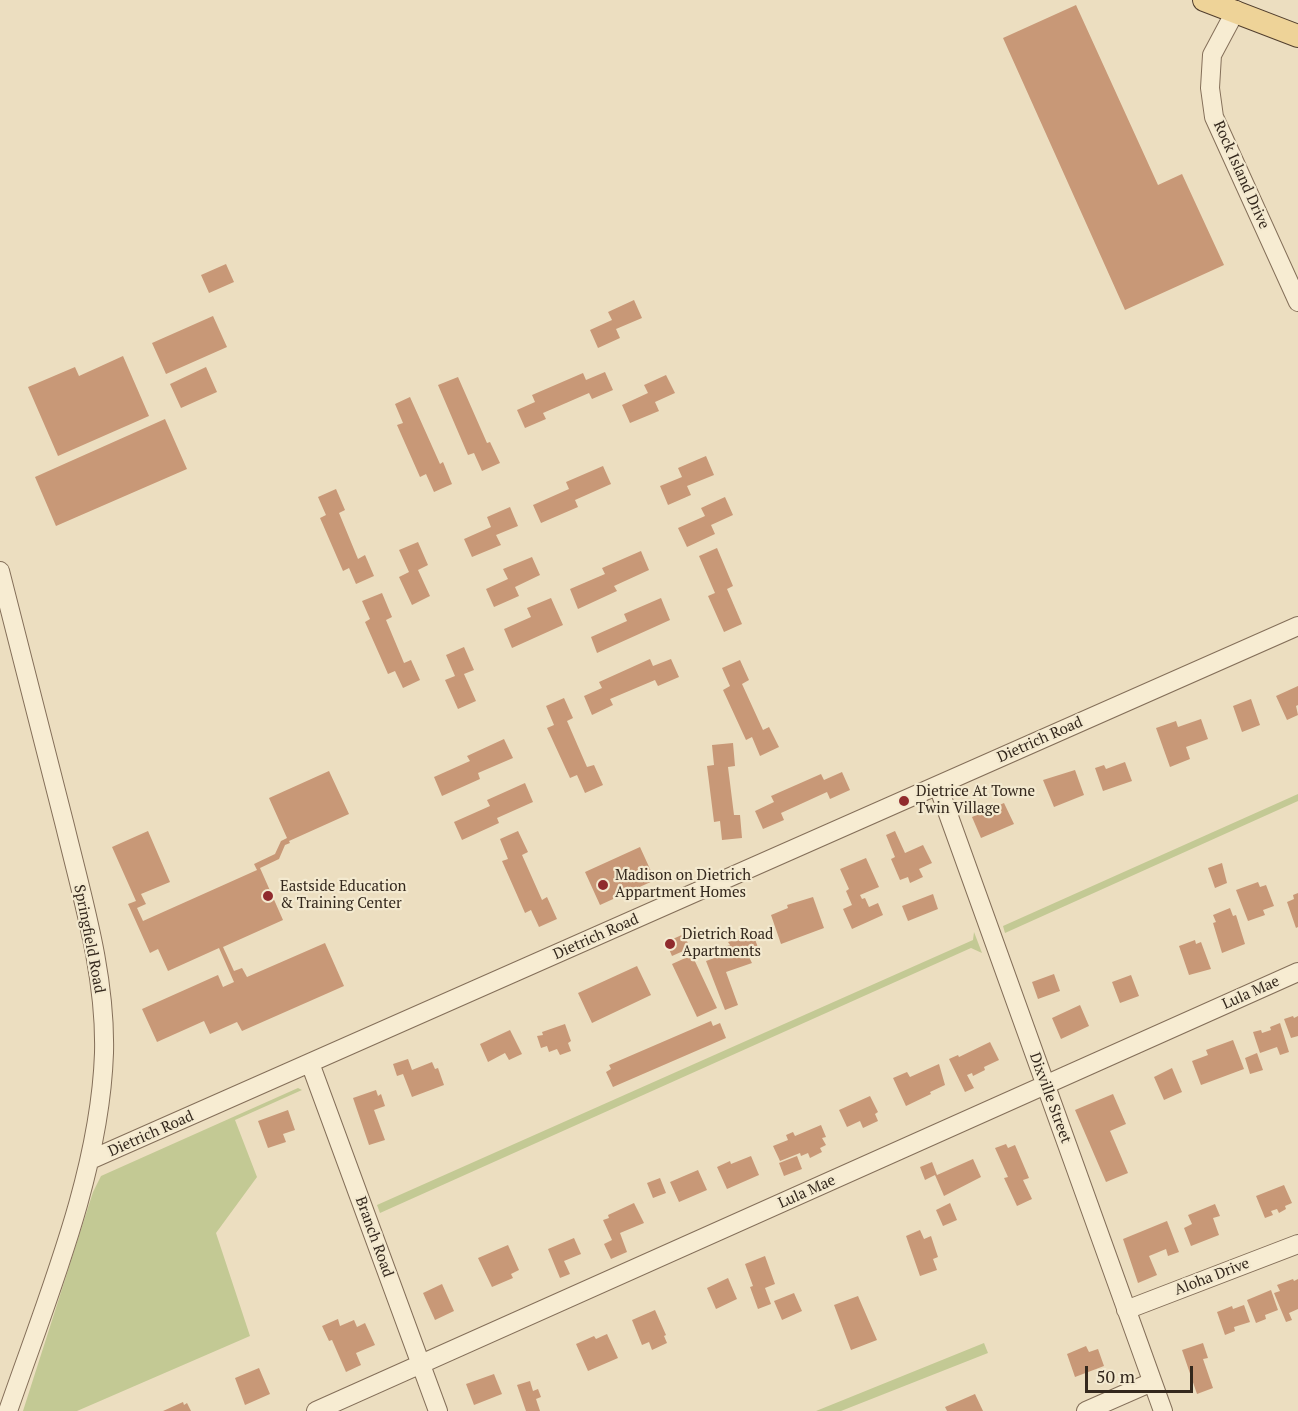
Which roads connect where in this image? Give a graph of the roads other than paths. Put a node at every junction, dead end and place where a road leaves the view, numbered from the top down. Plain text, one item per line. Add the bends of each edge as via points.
1 (1204, 0) edge
2 (1236, 10) junction
3 (1298, 36) edge
4 (1298, 302) edge
5 (0, 571) edge
6 (1298, 626) edge
7 (938, 786) junction
8 (1298, 972) edge
9 (310, 1063) junction
10 (1045, 1084) junction
11 (90, 1161) junction
12 (1298, 1244) edge
13 (1126, 1311) junction
14 (421, 1364) junction
15 (1152, 1382) junction
16 (8, 1411) edge
17 (316, 1411) edge
18 (438, 1411) edge
19 (1086, 1411) edge
20 (1162, 1411) edge

1 - 2 main road
2 - 3 main road
2 - 4 street, Rock Island Drive via 1212,55 1210,88 1214,117
5 - 11 street, Springfield Road via 83,901 100,985 104,1052
6 - 7 street, Dietrich Road
7 - 9 street, Dietrich Road
7 - 10 street, Dixville Street
8 - 10 street, Lula Mae
9 - 11 street, Dietrich Road
9 - 14 street, Branch Road
10 - 13 street, Dixville Street
10 - 14 street, Lula Mae
11 - 16 street, Springfield Road
12 - 13 street, Aloha Drive
13 - 15 street, Dixville Street
14 - 17 street, Lula Mae
14 - 18 street, Branch Road
15 - 19 street
15 - 20 street, Dixville Street

